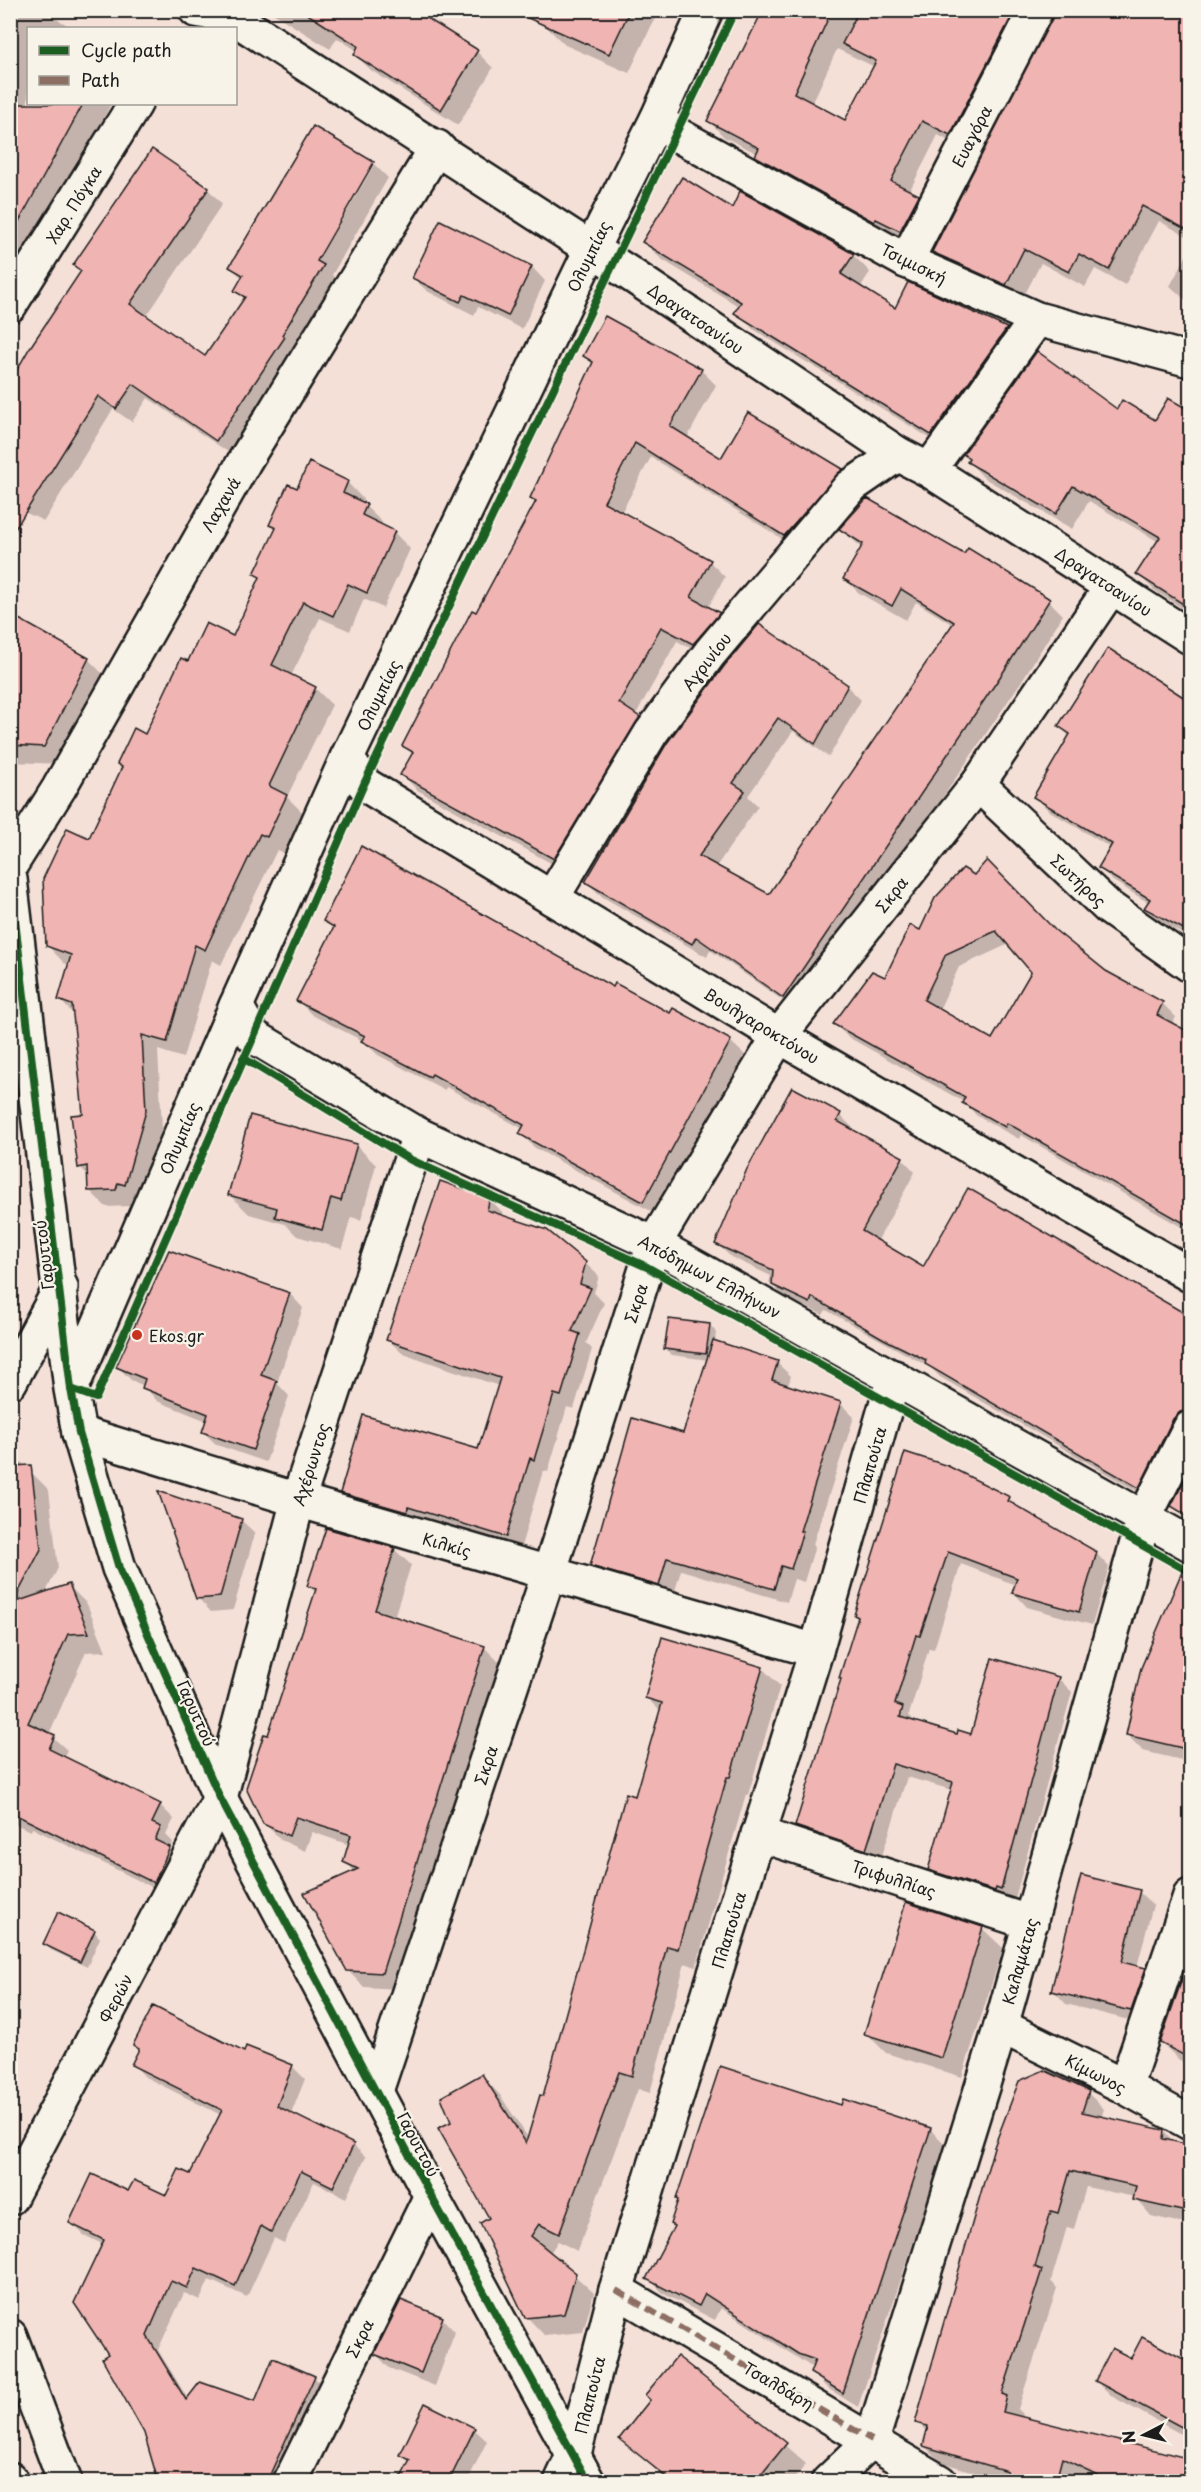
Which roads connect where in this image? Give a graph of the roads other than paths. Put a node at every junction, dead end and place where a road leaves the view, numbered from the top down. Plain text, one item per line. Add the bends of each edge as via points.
1 (194, 10) edge
2 (706, 10) edge
3 (1036, 10) edge
4 (182, 27) edge
5 (134, 105) edge
6 (657, 119) junction
7 (437, 147) junction
8 (591, 250) junction
9 (906, 261) junction
10 (10, 305) edge
11 (1037, 319) junction
12 (1191, 360) edge
13 (898, 454) junction
14 (929, 470) junction
15 (1112, 586) junction
16 (1191, 637) edge
17 (347, 758) junction
18 (978, 784) junction
19 (10, 866) edge
20 (10, 879) edge
21 (552, 898) junction
22 (1191, 965) edge
23 (236, 1006) junction
24 (779, 1036) junction
25 (419, 1135) junction
26 (654, 1244) junction
27 (1191, 1275) edge
28 (61, 1287) junction
29 (894, 1377) junction
30 (10, 1382) edge
31 (71, 1389) junction
32 (1191, 1428) edge
33 (79, 1433) junction
34 (298, 1500) junction
35 (1144, 1518) junction
36 (1191, 1544) edge
37 (549, 1573) junction
38 (816, 1651) junction
39 (220, 1797) junction
40 (758, 1834) junction
41 (1191, 1896) edge
42 (1030, 1923) junction
43 (1001, 2026) junction
44 (1125, 2087) junction
45 (376, 2091) junction
46 (1191, 2123) edge
47 (431, 2196) junction
48 (10, 2198) edge
49 (616, 2290) junction
50 (10, 2336) edge
51 (872, 2440) junction
52 (574, 2472) edge
53 (65, 2481) edge
54 (290, 2481) edge
55 (828, 2481) edge
56 (940, 2481) edge

1 - 4 street
1 - 7 street, Δραγατσανίου via 242,23
2 - 6 street, Ολυμπίας
3 - 9 street, Ευαγόρα
5 - 10 street, Χαρ. Πόγκα
6 - 8 street, Ολυμπίας
6 - 9 street, Τσιμισκή via 676,134
7 - 8 street, Δραγατσανίου
7 - 19 street, Λαχανά via 244,462 59,788
8 - 13 street, Δραγατσανίου
8 - 17 street, Ολυμπίας
9 - 11 street, Τσιμισκή
11 - 12 street, Τσιμισκή
11 - 14 street
13 - 14 street, Δραγατσανίου
13 - 21 street, Αγρινίου via 850,487 710,653 651,733
14 - 15 street, Δραγατσανίου
15 - 16 street, Δραγατσανίου
15 - 18 street, Σκρα
17 - 21 street, Βουλγαροκτόνου via 364,784
17 - 23 street, Ολυμπίας
18 - 22 street, Σωτήρος via 1108,907
18 - 24 street, Σκρα
20 - 28 street, Γαρυττού
21 - 24 street, Βουλγαροκτόνου
23 - 25 street, Απόδημων Ελλήνων via 253,1036
23 - 31 street, Ολυμπίας
24 - 26 street, Σκρα
24 - 27 street, Βουλγαροκτόνου
25 - 26 street, Απόδημων Ελλήνων
25 - 34 street, Αχέρωντος
26 - 29 street, Απόδημων Ελλήνων
26 - 37 street, Σκρα
28 - 30 street
28 - 31 street, Γαρυττού
29 - 35 street, Απόδημων Ελλήνων
29 - 38 street, Πλαπούτα
31 - 33 street, Γαρυττού
32 - 35 street, Καλαμάτας
33 - 34 street, Κιλκίς
33 - 39 street, Γαρυττού via 119,1568
34 - 37 street, Κιλκίς
34 - 39 street, Αχέρωντος
35 - 36 street, Απόδημων Ελλήνων
35 - 42 street, Καλαμάτας
37 - 38 street, Κιλκίς
37 - 45 street, Σκρα
38 - 40 street, Πλαπούτα
39 - 45 street, Γαρυττού
39 - 48 street, Φερών
40 - 42 street, Τριφυλλίας
40 - 49 street, Πλαπούτα
41 - 44 street
42 - 43 street, Καλαμάτας
43 - 44 street, Κίμωνος
43 - 51 street, Καλαμάτας
44 - 46 street, Κίμωνος
45 - 47 street, Γαρυττού
47 - 52 street, Γαρυττού
47 - 54 street, Σκρα
49 - 51 street, Τσαλδάρη
49 - 52 street, Πλαπούτα
50 - 53 street
51 - 55 street, Καλαμάτας
51 - 56 street, Τσαλδάρη

